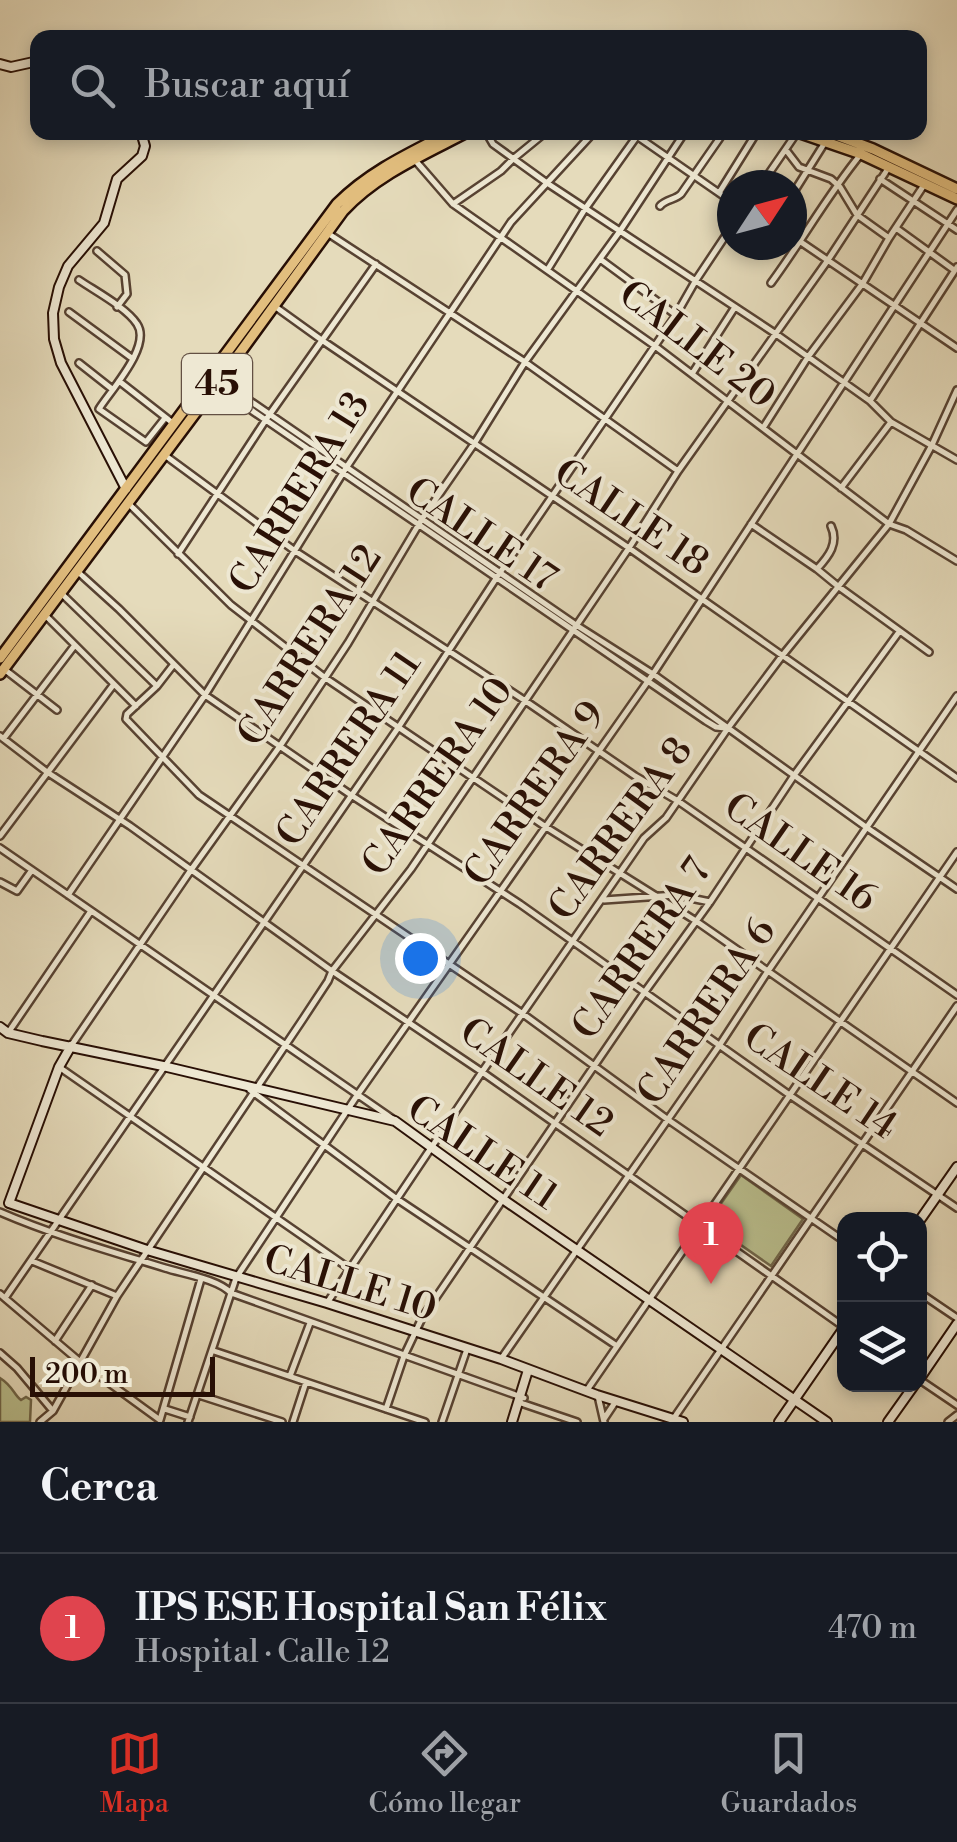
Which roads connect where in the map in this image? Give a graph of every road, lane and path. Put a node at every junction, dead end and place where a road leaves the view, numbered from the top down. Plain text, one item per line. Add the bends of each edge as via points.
1 (30, 63) edge
2 (0, 64) edge
3 (143, 140) edge
4 (436, 140) edge
5 (452, 140) edge
6 (491, 140) edge
7 (536, 140) edge
8 (587, 140) edge
9 (630, 140) edge
10 (642, 140) edge
11 (680, 140) edge
12 (719, 140) edge
13 (753, 140) edge
14 (792, 140) edge
15 (825, 140) edge
16 (833, 140) edge
17 (838, 140) edge
18 (786, 150) junction
19 (861, 154) junction
20 (513, 159) junction
21 (669, 159) junction
22 (414, 160) junction
23 (889, 166) junction
24 (734, 170) edge
25 (772, 170) edge
26 (808, 172) junction
27 (694, 176) junction
28 (880, 179) junction
29 (548, 183) junction
30 (926, 184) junction
31 (836, 185) junction
32 (957, 189) edge
33 (717, 192) edge
34 (957, 198) edge
35 (914, 201) junction
36 (453, 204) junction
37 (660, 206) dead end
38 (586, 209) junction
39 (957, 210) edge
40 (857, 215) junction
41 (948, 223) junction
42 (896, 228) junction
43 (957, 230) edge
44 (620, 231) junction
45 (326, 232) junction
46 (807, 233) edge
47 (888, 238) junction
48 (502, 239) junction
49 (807, 245) edge
50 (717, 248) edge
51 (97, 251) dead end
52 (930, 252) junction
53 (600, 259) junction
54 (788, 260) edge
55 (828, 260) junction
56 (376, 264) junction
57 (548, 269) junction
58 (956, 270) edge
59 (79, 280) dead end
60 (696, 280) junction
61 (770, 283) dead end
62 (862, 283) junction
63 (576, 290) junction
64 (273, 305) junction
65 (894, 306) junction
66 (117, 307) junction
67 (735, 307) junction
68 (69, 312) dead end
69 (450, 314) junction
70 (676, 315) junction
71 (920, 324) junction
72 (776, 334) junction
73 (323, 341) junction
74 (655, 346) junction
75 (957, 348) edge
76 (808, 357) junction
77 (133, 359) junction
78 (525, 362) junction
79 (78, 363) dead end
80 (692, 374) junction
81 (213, 380) junction
82 (119, 381) junction
83 (844, 384) junction
84 (113, 390) junction
85 (957, 390) edge
86 (397, 392) junction
87 (870, 401) junction
88 (728, 402) junction
89 (267, 418) junction
90 (605, 419) junction
91 (169, 421) junction
92 (892, 422) junction
93 (763, 428) junction
94 (474, 444) junction
95 (932, 445) junction
96 (164, 454) junction
97 (799, 454) junction
98 (957, 460) edge
99 (344, 470) junction
100 (678, 471) junction
101 (841, 488) junction
102 (126, 489) junction
103 (216, 493) junction
104 (552, 496) junction
105 (127, 502) junction
106 (421, 522) junction
107 (751, 524) junction
108 (889, 524) junction
109 (831, 526) dead end
110 (629, 548) junction
111 (295, 551) junction
112 (178, 554) junction
113 (957, 561) edge
114 (817, 569) junction
115 (77, 571) junction
116 (498, 575) junction
117 (839, 587) junction
118 (60, 592) junction
119 (702, 600) junction
120 (372, 601) junction
121 (44, 614) junction
122 (251, 622) junction
123 (574, 628) junction
124 (899, 632) junction
125 (76, 645) junction
126 (448, 651) junction
127 (929, 652) dead end
128 (782, 656) junction
129 (0, 658) edge
130 (174, 664) junction
131 (2, 672) edge
132 (651, 677) junction
133 (324, 678) junction
134 (114, 684) junction
135 (156, 686) junction
136 (36, 694) junction
137 (205, 696) junction
138 (957, 696) edge
139 (524, 700) junction
140 (846, 702) junction
141 (136, 706) junction
142 (57, 710) dead end
143 (398, 728) junction
144 (728, 728) junction
145 (2, 737) edge
146 (280, 746) junction
147 (597, 751) junction
148 (920, 751) junction
149 (164, 758) junction
150 (47, 772) junction
151 (795, 774) junction
152 (472, 776) junction
153 (957, 778) edge
154 (351, 795) junction
155 (678, 801) junction
156 (230, 818) junction
157 (120, 820) junction
158 (546, 827) junction
159 (866, 827) junction
160 (0, 836) edge
161 (427, 842) junction
162 (0, 848) edge
163 (745, 848) junction
164 (957, 852) edge
165 (305, 865) junction
166 (32, 870) junction
167 (191, 870) junction
168 (620, 874) junction
169 (940, 877) junction
170 (0, 882) edge
171 (957, 889) edge
172 (501, 891) junction
173 (68, 895) junction
174 (658, 896) junction
175 (819, 898) junction
176 (602, 901) junction
177 (710, 902) junction
178 (92, 911) junction
179 (375, 914) junction
180 (696, 921) junction
181 (264, 924) junction
182 (572, 942) junction
183 (140, 945) junction
184 (890, 950) junction
185 (449, 965) junction
186 (332, 971) junction
187 (768, 971) junction
188 (644, 993) junction
189 (214, 994) junction
190 (957, 996) edge
191 (957, 1006) edge
192 (522, 1014) junction
193 (840, 1022) junction
194 (407, 1023) junction
195 (4, 1030) edge
196 (71, 1046) junction
197 (286, 1046) junction
198 (719, 1046) junction
199 (594, 1065) junction
200 (163, 1066) junction
201 (59, 1067) junction
202 (482, 1072) junction
203 (912, 1072) junction
204 (255, 1090) junction
205 (358, 1094) junction
206 (790, 1096) junction
207 (957, 1102) edge
208 (347, 1111) junction
209 (130, 1115) junction
210 (668, 1119) junction
211 (396, 1120) junction
212 (555, 1125) junction
213 (325, 1145) junction
214 (864, 1145) junction
215 (432, 1147) junction
216 (203, 1166) junction
217 (740, 1168) junction
218 (957, 1168) edge
219 (628, 1176) junction
220 (937, 1196) junction
221 (397, 1199) junction
222 (504, 1200) junction
223 (5, 1202) edge
224 (957, 1208) edge
225 (0, 1212) edge
226 (926, 1212) edge
227 (276, 1217) junction
228 (60, 1219) junction
229 (812, 1219) junction
230 (700, 1226) junction
231 (52, 1231) junction
232 (837, 1237) edge
233 (470, 1247) junction
234 (576, 1249) junction
235 (146, 1250) junction
236 (140, 1260) junction
237 (32, 1262) junction
238 (350, 1269) junction
239 (771, 1276) junction
240 (236, 1278) junction
241 (201, 1280) junction
242 (92, 1286) junction
243 (231, 1292) junction
244 (2, 1296) edge
245 (117, 1296) junction
246 (543, 1298) junction
247 (927, 1298) edge
248 (649, 1299) junction
249 (327, 1303) junction
250 (957, 1321) edge
251 (310, 1322) junction
252 (837, 1322) edge
253 (414, 1332) junction
254 (837, 1337) edge
255 (55, 1341) junction
256 (617, 1346) junction
257 (720, 1348) junction
258 (468, 1350) junction
259 (213, 1351) junction
260 (0, 1353) edge
261 (404, 1356) junction
262 (502, 1359) junction
263 (80, 1361) junction
264 (927, 1367) edge
265 (531, 1371) junction
266 (290, 1376) junction
267 (458, 1376) junction
268 (306, 1382) junction
269 (927, 1387) edge
270 (587, 1390) junction
271 (910, 1392) edge
272 (198, 1395) junction
273 (598, 1395) junction
274 (521, 1400) junction
275 (794, 1400) junction
276 (616, 1401) junction
277 (957, 1405) edge
278 (165, 1408) junction
279 (386, 1409) junction
280 (53, 1411) junction
281 (957, 1415) edge
282 (189, 1419) edge
283 (679, 1420) edge
284 (160, 1421) edge
285 (604, 1421) edge
286 (40, 1422) edge
287 (282, 1422) edge
288 (294, 1422) edge
289 (425, 1422) edge
290 (442, 1422) edge
291 (515, 1422) edge
292 (577, 1422) edge
293 (778, 1422) edge
294 (827, 1422) edge
295 (888, 1422) edge
296 (948, 1422) edge

1 - 2 main road
3 - 102 main road via 142,156 117,179 99,232 68,266 53,312 61,363
4 - 81 main road, 45 via 350,191
5 - 22 main road, 45
6 - 20 street
7 - 20 street
8 - 29 street, CARRERA 13
9 - 38 street
10 - 21 street
11 - 21 street, CARRERA 12
12 - 27 street
13 - 24 street
14 - 18 street
15 - 26 street
16 - 19 main road
17 - 32 main road
18 - 25 street
18 - 26 street
19 - 23 main road
19 - 31 street
20 - 29 street
20 - 36 street
21 - 27 street
21 - 44 street, CARRERA 12
22 - 36 street, CALLE 20
22 - 45 main road, 45 via 355,198
23 - 28 street, CARRERA 10
23 - 30 main road
26 - 31 street
27 - 33 street
27 - 37 street via 677,198
28 - 35 street
28 - 40 street, CARRERA 10
29 - 38 street
29 - 48 street, CARRERA 13
30 - 34 main road
30 - 35 street
31 - 40 street
31 - 46 street
35 - 41 street
35 - 42 street
36 - 48 street, CALLE 20
38 - 44 street
38 - 57 street
39 - 41 street, CARRERA 9
40 - 47 street
40 - 55 street, CARRERA 10
41 - 43 street
41 - 52 street, CARRERA 9
42 - 47 street
42 - 52 street
44 - 53 street, CARRERA 12
44 - 60 street
45 - 56 street
45 - 64 main road, 45
47 - 62 street
48 - 57 street, CALLE 20
48 - 69 street, CARRERA 13
49 - 55 street
50 - 60 street, CARRERA 11
51 - 66 street via 126,276 127,294
52 - 58 street
52 - 65 street, CARRERA 9
53 - 63 street, CARRERA 12
53 - 70 street
54 - 61 street
55 - 62 street
55 - 72 street, CARRERA 10
56 - 69 street
56 - 73 street
57 - 63 street, CALLE 20
58 - 71 street
59 - 66 street
60 - 67 street
60 - 70 street, CARRERA 11
62 - 65 street
62 - 76 street
63 - 74 street, CALLE 20
63 - 78 street, CARRERA 12
64 - 73 street, CALLE 18
64 - 81 main road, 45
65 - 71 street
65 - 83 street, CARRERA 9
66 - 77 street via 140,328
67 - 72 street
67 - 80 street
68 - 77 street
69 - 78 street
69 - 86 street, CARRERA 13
70 - 74 street, CARRERA 11
71 - 75 street
71 - 87 street
72 - 76 street
72 - 88 street, CARRERA 10
73 - 86 street, CALLE 18
73 - 89 street
74 - 80 street, CALLE 20
74 - 90 street, CARRERA 11
76 - 83 street
76 - 93 street
77 - 82 street
78 - 90 street
78 - 94 street, CARRERA 12
79 - 84 street
80 - 88 street, CALLE 20
81 - 89 street, CALLE 17
81 - 91 main road, 45
81 - 96 main road, 45
82 - 84 street
82 - 91 street
83 - 87 street
83 - 97 street, CARRERA 9
84 - 91 street via 99,409 146,442
85 - 95 street, CARRERA 8
86 - 94 street, CALLE 18
86 - 99 street, CARRERA 13
87 - 92 street
88 - 93 street, CALLE 20
88 - 100 street, CARRERA 10
89 - 99 street, CALLE 17
89 - 103 street
90 - 100 street
90 - 104 street, CARRERA 11
91 - 102 main road, 45
92 - 95 street
92 - 101 street
93 - 97 street, CALLE 20
94 - 104 street, CALLE 18
94 - 106 street, CARRERA 12
95 - 98 street
95 - 108 street, CARRERA 8
96 - 103 street, CALLE 16
96 - 105 main road, 45
97 - 101 street, CALLE 20
97 - 107 street, CARRERA 9
99 - 106 street, CALLE 17
99 - 111 street, CARRERA 13
100 - 110 street, CARRERA 10
101 - 108 street, CALLE 20
102 - 129 main road, 45
103 - 111 street, CALLE 16
103 - 112 street
104 - 110 street, CALLE 18
104 - 116 street, CARRERA 11
105 - 112 street
105 - 115 main road, 45
106 - 116 street, CALLE 17
106 - 120 street, CARRERA 12
107 - 114 street
107 - 119 street, CARRERA 9
108 - 113 street, CALLE 20
108 - 117 street, CARRERA 8
109 - 114 street via 834,542
110 - 119 street, CALLE 18
110 - 123 street, CARRERA 10
111 - 120 street, CALLE 16
111 - 122 street, CARRERA 13
112 - 122 street
114 - 117 street
115 - 118 main road, 45
115 - 130 street, CALLE 14
116 - 123 street, CALLE 17
116 - 126 street, CARRERA 11
117 - 124 street
117 - 128 street, CARRERA 8
118 - 121 main road, 45
118 - 135 street
119 - 128 street, CALLE 18
119 - 132 street, CARRERA 9
120 - 126 street, CALLE 16
120 - 133 street, CARRERA 12
121 - 125 street
121 - 131 main road, 45
122 - 133 street
122 - 137 street, CARRERA 13
123 - 132 street, CALLE 17
123 - 139 street, CARRERA 10
124 - 127 street
124 - 140 street, CARRERA 7
125 - 134 street
125 - 136 street
126 - 139 street, CALLE 16
126 - 143 street, CARRERA 11
128 - 140 street, CALLE 18
128 - 144 street, CARRERA 8
130 - 135 street
130 - 137 street, CALLE 14
131 - 136 street
132 - 144 street, CALLE 17
132 - 147 street, CARRERA 9
133 - 143 street
133 - 146 street, CARRERA 12
134 - 141 street
134 - 150 street
135 - 141 street
136 - 142 street
136 - 145 street
137 - 146 street, CALLE 14
137 - 149 street, CARRERA 13
138 - 148 street, CARRERA 6
139 - 147 street, CALLE 16
139 - 152 street, CARRERA 10
140 - 148 street, CALLE 18
140 - 151 street, CARRERA 7
141 - 149 street via 126,718
143 - 152 street
143 - 154 street, CARRERA 11
144 - 151 street, CALLE 17
144 - 155 street, CARRERA 8
145 - 150 street, CALLE 12
146 - 154 street, CALLE 14
146 - 156 street, CARRERA 12
147 - 155 street, CALLE 16
147 - 158 street, CARRERA 9
148 - 153 street, CALLE 18
148 - 159 street, CARRERA 6
149 - 156 street
149 - 157 street, CARRERA 13
150 - 157 street, CALLE 12
150 - 160 street
151 - 159 street, CALLE 17
151 - 163 street, CARRERA 7
152 - 158 street
152 - 161 street, CARRERA 10
154 - 161 street, CALLE 14
154 - 165 street, CARRERA 11
155 - 163 street, CALLE 16
155 - 168 street, CARRERA 8
156 - 165 street
156 - 167 street, CARRERA 12
157 - 167 street, CALLE 12
157 - 173 street, CARRERA 13
158 - 168 street
158 - 172 street, CARRERA 9
159 - 169 street, CALLE 17
159 - 175 street, CARRERA 6
161 - 172 street, CALLE 14
161 - 179 street, CARRERA 10
162 - 166 street
163 - 175 street, CALLE 16
163 - 177 street, CARRERA 7
164 - 169 street
165 - 179 street
165 - 181 street, CARRERA 11
166 - 170 street via 17,891
166 - 173 street
167 - 181 street, CALLE 12
167 - 183 street, CARRERA 12
168 - 174 street
168 - 176 street, CARRERA 8
169 - 171 street, CALLE 17
169 - 184 street
172 - 182 street, CALLE 14
172 - 185 street, CARRERA 9
173 - 178 street
174 - 176 street
174 - 177 street
174 - 180 street
175 - 184 street, CALLE 16
175 - 187 street, CARRERA 6
176 - 182 street, CARRERA 8
177 - 180 street, CARRERA 7
178 - 183 street
178 - 195 street
179 - 185 street
179 - 186 street, CARRERA 10
180 - 187 street
180 - 188 street, CARRERA 7
181 - 186 street, CALLE 12
181 - 189 street, CARRERA 11
182 - 188 street, CALLE 14
182 - 192 street, CARRERA 8
183 - 189 street
183 - 196 street, CARRERA 12
184 - 190 street, CALLE 16
184 - 193 street
185 - 192 street
185 - 194 street, CARRERA 9
186 - 194 street, CALLE 12
186 - 197 street, CARRERA 10
187 - 193 street
187 - 198 street, CARRERA 6
188 - 198 street, CALLE 14
188 - 199 street, CARRERA 7
189 - 197 street
189 - 200 street, CARRERA 11
191 - 203 street
192 - 199 street
192 - 202 street, CARRERA 8
193 - 203 street
193 - 206 street
194 - 202 street, CALLE 12
194 - 205 street, CARRERA 9
195 - 196 main road, CALLE 11
196 - 200 main road, CALLE 11
196 - 201 main road, CARRERA 12
197 - 204 street, CARRERA 10
197 - 205 street
198 - 206 street, CALLE 14
198 - 210 street, CARRERA 6
199 - 210 street
199 - 212 street, CARRERA 7
200 - 204 main road, CALLE 11
200 - 209 street, CARRERA 11
201 - 209 street
201 - 223 main road, CARRERA 12
202 - 212 street, CALLE 12
202 - 215 street, CARRERA 8
203 - 207 street
203 - 214 street
204 - 208 main road, CALLE 11
204 - 213 street
204 - 216 street, CARRERA 10
205 - 208 street, CARRERA 9
205 - 211 street
206 - 214 street, CALLE 14
206 - 217 street
208 - 211 main road, CALLE 11
208 - 213 street, CARRERA 9
209 - 216 street
209 - 228 street, CARRERA 11
210 - 217 street
210 - 219 street, CARRERA 6
211 - 215 main road, CALLE 11
212 - 219 street, CALLE 12
212 - 222 street, CARRERA 7
213 - 221 street
213 - 227 street, CARRERA 9
214 - 220 street, CALLE 14
214 - 229 street
215 - 221 street, CARRERA 8
215 - 222 main road, CALLE 11
216 - 227 street
216 - 235 street, CARRERA 10
217 - 229 street
217 - 230 street
218 - 220 main road
219 - 230 street, CALLE 12
219 - 234 street, CARRERA 6
220 - 224 street, CALLE 14
220 - 226 main road
221 - 233 street
221 - 238 street, CARRERA 8
222 - 233 street, CARRERA 7
222 - 234 main road, CALLE 11
223 - 228 main road, CALLE 10
225 - 231 street, CALLE 10
227 - 238 street
227 - 240 street, CARRERA 9
228 - 231 street, CARRERA 11
228 - 235 main road, CALLE 10
229 - 232 street
229 - 239 street
230 - 239 street, CALLE 12
230 - 248 street
231 - 236 street, CALLE 10
231 - 237 street, CARRERA 11
233 - 246 street
233 - 253 street, CARRERA 7
234 - 246 street, CARRERA 6
234 - 248 main road, CALLE 11
235 - 236 street, CARRERA 10
235 - 240 main road, CALLE 10
236 - 241 street, CALLE 10
236 - 245 street, CARRERA 10
237 - 242 street
237 - 244 street, CARRERA 11
238 - 249 street, CARRERA 8
239 - 252 street, CALLE 12
239 - 257 street
240 - 243 street, CARRERA 9
240 - 249 main road, CALLE 10
241 - 243 street, CALLE 10
241 - 278 street
242 - 245 street
242 - 255 street
243 - 251 street, CALLE 10
243 - 259 street, CARRERA 9
244 - 255 street
245 - 263 street, CARRERA 10
246 - 256 street
246 - 262 street, CARRERA 6
247 - 250 street
248 - 256 street
248 - 257 main road, CALLE 11
249 - 253 main road, CALLE 10
250 - 264 main road
251 - 261 street, CALLE 10
251 - 266 street
253 - 258 main road, CALLE 10
253 - 261 street, CARRERA 7
254 - 275 main road
255 - 263 street
256 - 270 street
257 - 275 main road, CALLE 11
257 - 283 street
258 - 262 main road, CALLE 10
258 - 267 street
259 - 266 street
259 - 272 street, CARRERA 9
260 - 280 street
261 - 267 street, CALLE 10
261 - 279 street, CARRERA 7
262 - 265 main road, CALLE 10
263 - 280 street, CARRERA 10
263 - 284 street
265 - 270 main road, CALLE 10
265 - 274 main road
266 - 268 street
267 - 274 street, CALLE 10
267 - 290 street
268 - 279 street
268 - 288 street
269 - 277 street
270 - 273 main road, CALLE 10
271 - 295 main road
272 - 282 street, CARRERA 9
272 - 287 street
273 - 276 main road, CALLE 10
273 - 285 street
274 - 291 main road
274 - 292 street, CALLE 10
275 - 293 main road
275 - 294 main road, CALLE 11
276 - 283 main road, CALLE 10
276 - 285 street
278 - 282 street
278 - 284 street
279 - 289 street
280 - 286 street, CARRERA 10
281 - 296 street

